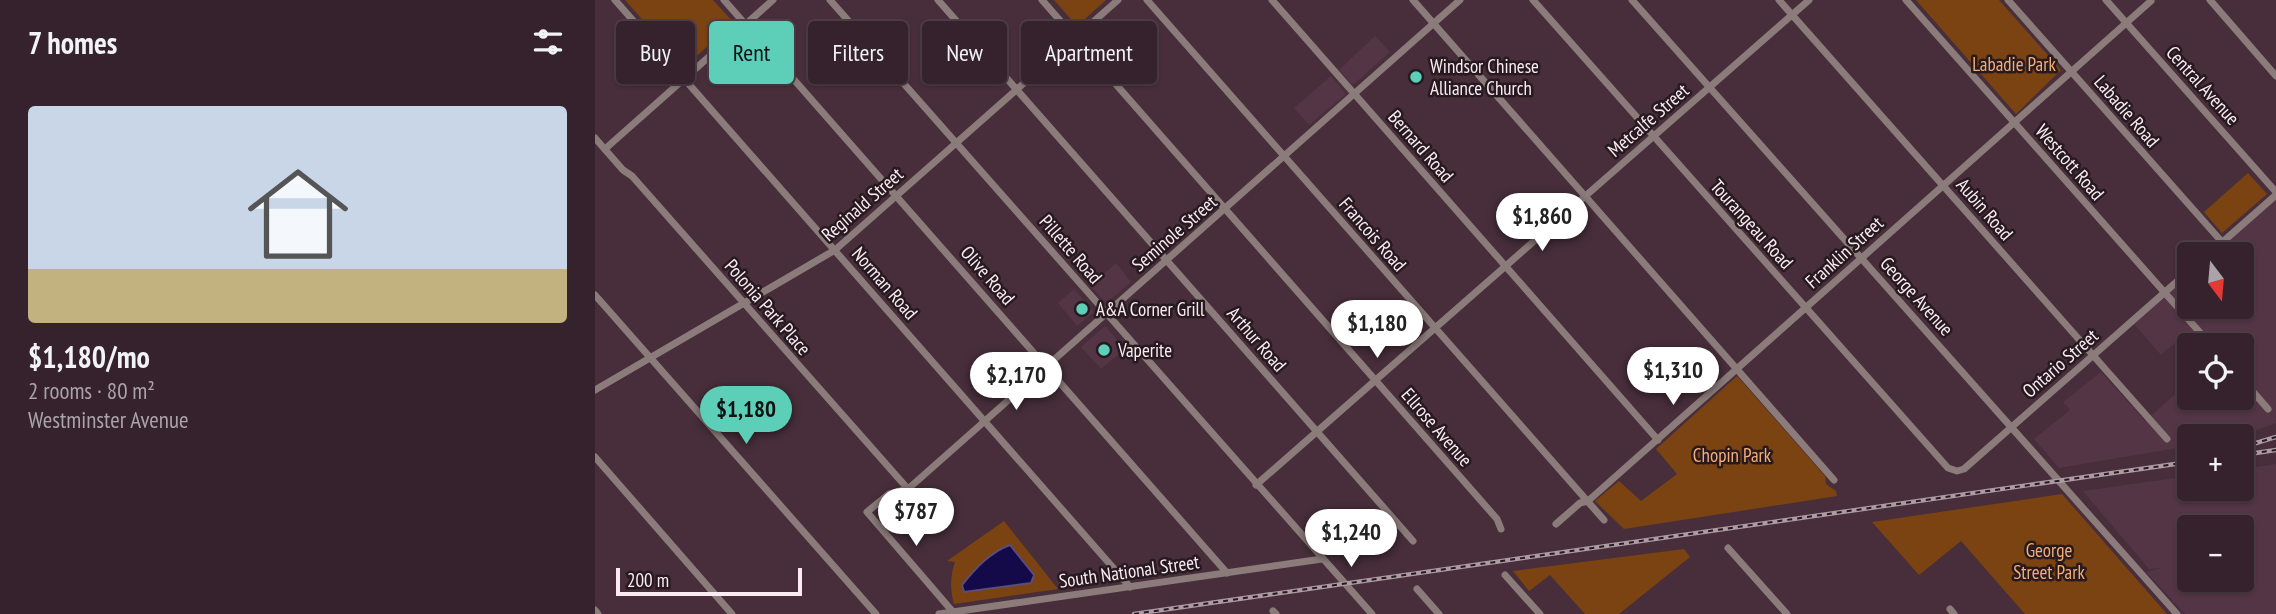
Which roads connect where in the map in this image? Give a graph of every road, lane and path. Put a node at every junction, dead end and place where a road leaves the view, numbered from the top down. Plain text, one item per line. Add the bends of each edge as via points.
1 (615, 0) edge
2 (724, 0) edge
3 (773, 0) edge
4 (829, 0) edge
5 (938, 0) edge
6 (1042, 0) edge
7 (1118, 0) edge
8 (1147, 0) edge
9 (1272, 0) edge
10 (1413, 0) edge
11 (1460, 0) edge
12 (1533, 0) edge
13 (1632, 0) edge
14 (1779, 0) edge
15 (1809, 0) edge
16 (1906, 0) edge
17 (2008, 0) edge
18 (2106, 0) edge
19 (2210, 0) edge
20 (2151, 1) edge
21 (1792, 15) junction
22 (633, 21) edge
23 (742, 21) edge
24 (748, 21) edge
25 (1060, 21) edge
26 (1094, 21) edge
27 (1434, 23) junction
28 (2126, 23) junction
29 (709, 56) edge
30 (695, 69) edge
31 (2071, 72) junction
32 (2276, 76) edge
33 (794, 80) edge
34 (678, 84) edge
35 (688, 84) edge
36 (1024, 84) edge
37 (1116, 84) edge
38 (1709, 88) junction
39 (1017, 90) junction
40 (1355, 94) junction
41 (2014, 122) junction
42 (1653, 136) junction
43 (595, 138) edge
44 (956, 143) junction
45 (605, 149) junction
46 (1285, 157) junction
47 (1943, 186) junction
48 (2276, 193) edge
49 (896, 196) junction
50 (1585, 196) junction
51 (1226, 209) junction
52 (2222, 242) joint
53 (835, 250) junction
54 (1861, 258) junction
55 (1167, 260) junction
56 (1506, 266) junction
57 (2177, 282) edge
58 (2164, 293) junction
59 (595, 295) edge
60 (744, 303) junction
61 (1805, 308) junction
62 (1106, 313) junction
63 (1435, 328) junction
64 (2200, 333) edge
65 (2092, 355) junction
66 (650, 358) junction
67 (1047, 366) junction
68 (1735, 368) junction
69 (1376, 380) junction
70 (595, 390) edge
71 (2254, 392) edge
72 (2269, 409) dead end
73 (985, 421) junction
74 (2011, 426) junction
75 (1317, 432) junction
76 (2167, 439) dead end
77 (1658, 440) junction
78 (595, 457) edge
79 (1948, 468) joint
80 (1834, 480) dead end
81 (1256, 485) junction
82 (908, 489) junction
83 (1588, 501) junction
84 (1604, 520) dead end
85 (1556, 524) dead end
86 (1501, 529) dead end
87 (1413, 541) dead end
88 (1728, 548) dead end
89 (1322, 559) junction
90 (1227, 573) junction
91 (1506, 575) dead end
92 (1131, 587) junction
93 (1417, 589) dead end
94 (953, 612) junction
95 (732, 614) edge
96 (876, 614) edge
97 (939, 614) edge
98 (1372, 614) edge
99 (1439, 614) edge
100 (1540, 614) edge
101 (1787, 614) edge
102 (2177, 614) edge

1 - 22 street, Norman Road
2 - 23 street, Olive Road
3 - 24 street
4 - 44 street, Pillette Road
5 - 39 street, Arthur Road
6 - 25 street, Ellrose Avenue
7 - 26 street, Reginald Street
8 - 46 street, Francois Road
9 - 40 street, Bernard Road
10 - 27 street
11 - 27 street, Seminole Street
12 - 42 street, Tourangeau Road
13 - 38 street, George Avenue
14 - 21 street, Aubin Road
15 - 21 street, Metcalfe Street
16 - 41 street, Westcott Road
17 - 31 street, Labadie Road
18 - 28 street, Central Avenue
19 - 32 street
20 - 28 street, Franklin Street
21 - 38 street, Metcalfe Street
21 - 47 street, Aubin Road
27 - 40 street, Seminole Street
27 - 50 street
28 - 31 street, Franklin Street
28 - 48 street, Central Avenue
29 - 30 street
31 - 41 street, Franklin Street
31 - 52 street, Labadie Road
33 - 49 street, Olive Road
34 - 45 street
35 - 53 street, Norman Road
36 - 39 street, Reginald Street
37 - 51 street, Ellrose Avenue
38 - 42 street, Metcalfe Street
38 - 54 street, George Avenue
39 - 44 street, Reginald Street
39 - 55 street, Arthur Road
40 - 46 street, Seminole Street
40 - 56 street, Bernard Road
41 - 47 street, Franklin Street
41 - 58 street, Westcott Road
42 - 50 street, Metcalfe Street
42 - 61 street, Tourangeau Road
43 - 45 street, Polonia Park Place
44 - 49 street, Reginald Street
44 - 62 street, Pillette Road
45 - 60 street, Polonia Park Place
46 - 51 street, Seminole Street
46 - 63 street, Francois Road
47 - 54 street, Franklin Street
47 - 65 street, Aubin Road
48 - 52 street
49 - 53 street, Reginald Street
49 - 67 street, Olive Road
50 - 56 street, Metcalfe Street
50 - 68 street
51 - 55 street, Seminole Street
51 - 69 street, Ellrose Avenue
53 - 60 street, Reginald Street
53 - 73 street, Norman Road
54 - 61 street, Franklin Street
54 - 74 street, George Avenue
55 - 62 street, Seminole Street
55 - 75 street, Arthur Road
56 - 63 street, Metcalfe Street
56 - 77 street, Bernard Road
57 - 58 street, Ontario Street
58 - 64 street, Westcott Road
58 - 65 street, Ontario Street
59 - 66 street
60 - 66 street, Reginald Street
60 - 82 street, Polonia Park Place
61 - 68 street, Franklin Street
61 - 79 street, Tourangeau Road
62 - 67 street, Seminole Street
62 - 81 street, Pillette Road
63 - 69 street, Metcalfe Street
63 - 83 street, Francois Road
65 - 74 street, Ontario Street
65 - 76 street, Aubin Road
66 - 70 street, Reginald Street
66 - 96 street
67 - 73 street, Seminole Street
67 - 90 street, Olive Road
68 - 77 street, Franklin Street
68 - 80 street
69 - 75 street, Metcalfe Street
69 - 86 street, Ellrose Avenue
71 - 72 street
73 - 82 street, Seminole Street
73 - 92 street, Norman Road
74 - 79 street, Ontario Street via 1964,468
74 - 102 street, George Avenue
75 - 81 street, Metcalfe Street
75 - 87 street, Arthur Road
77 - 83 street, Franklin Street
78 - 95 street
81 - 89 street, Pillette Road
82 - 94 street via 889,494 867,512
83 - 84 street, Francois Road
83 - 85 street, Franklin Street
88 - 101 street
89 - 90 street, South National Street
89 - 98 street, Pillette Road
90 - 92 street, South National Street
91 - 100 street
92 - 94 street, South National Street
93 - 99 street
94 - 97 street, South National Street

